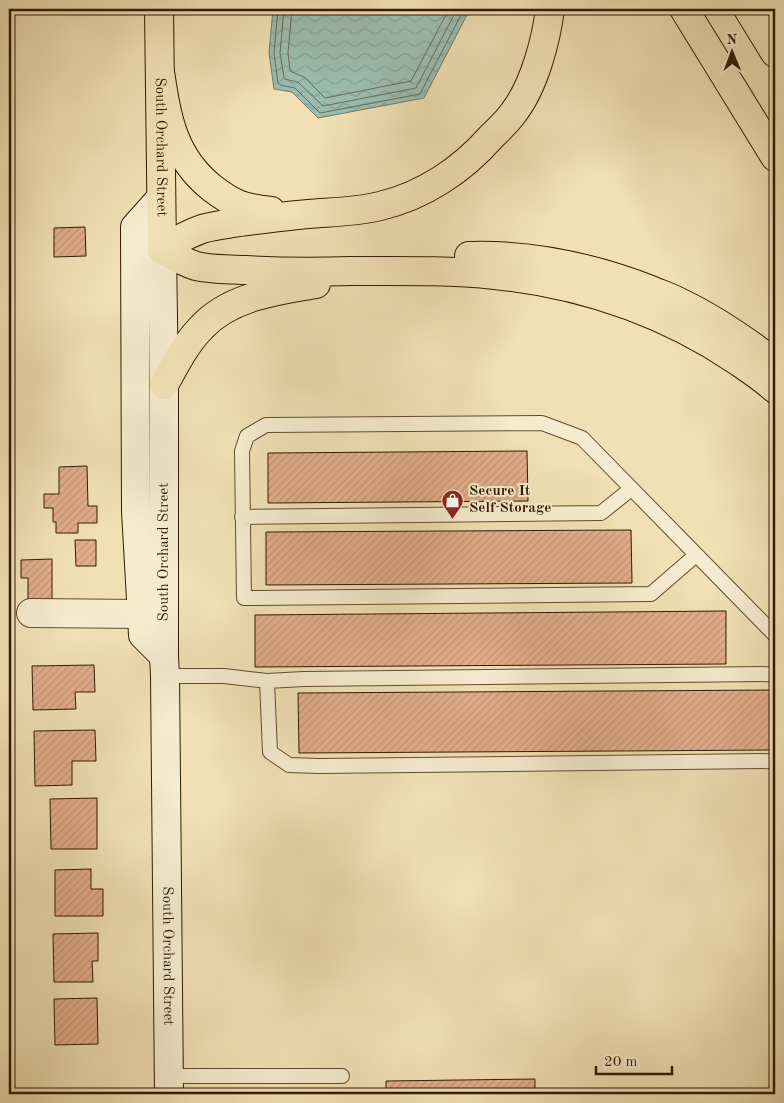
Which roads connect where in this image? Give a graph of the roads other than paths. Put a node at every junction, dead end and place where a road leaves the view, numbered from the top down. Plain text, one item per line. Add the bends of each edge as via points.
1 (159, 9) edge
2 (550, 9) edge
3 (684, 9) edge
4 (748, 9) edge
5 (775, 53) edge
6 (160, 72) junction
7 (775, 157) edge
8 (161, 198) junction
9 (305, 214) junction
10 (162, 250) junction
11 (396, 271) junction
12 (775, 363) edge
13 (164, 384) junction
14 (775, 389) edge
15 (631, 489) junction
16 (242, 517) junction
17 (696, 555) junction
18 (32, 613) dead end
19 (142, 614) junction
20 (775, 635) edge
21 (164, 666) junction
22 (775, 674) edge
23 (267, 681) junction
24 (775, 761) edge
25 (342, 1076) dead end
26 (169, 1085) edge

1 - 6 main road, South Orchard Street
2 - 9 main road via 532,81 514,112 472,158 428,188 406,198 355,211
3 - 7 main road
4 - 5 main road
6 - 8 main road, South Orchard Street
6 - 9 main road via 176,142 201,179 239,206
8 - 10 main road, South Orchard Street
8 - 19 main road via 135,227 136,511
9 - 10 main road via 204,228
10 - 11 main road via 180,260 210,268 288,272
10 - 13 main road, South Orchard Street
11 - 12 main road via 462,256 526,258 564,264 678,301 745,340
11 - 13 main road via 297,287 242,301 218,313 202,326
11 - 14 main road via 494,274 588,292 684,329
13 - 21 main road, South Orchard Street
15 - 16 lane via 601,513
15 - 16 lane via 582,438 542,423 266,425 247,436 242,451
15 - 17 lane
16 - 17 lane via 244,598 651,594
17 - 20 lane
18 - 19 main road
19 - 21 main road via 143,635
21 - 23 lane
21 - 26 main road, South Orchard Street
22 - 23 lane
23 - 24 lane via 270,752 289,765
25 - 26 lane

